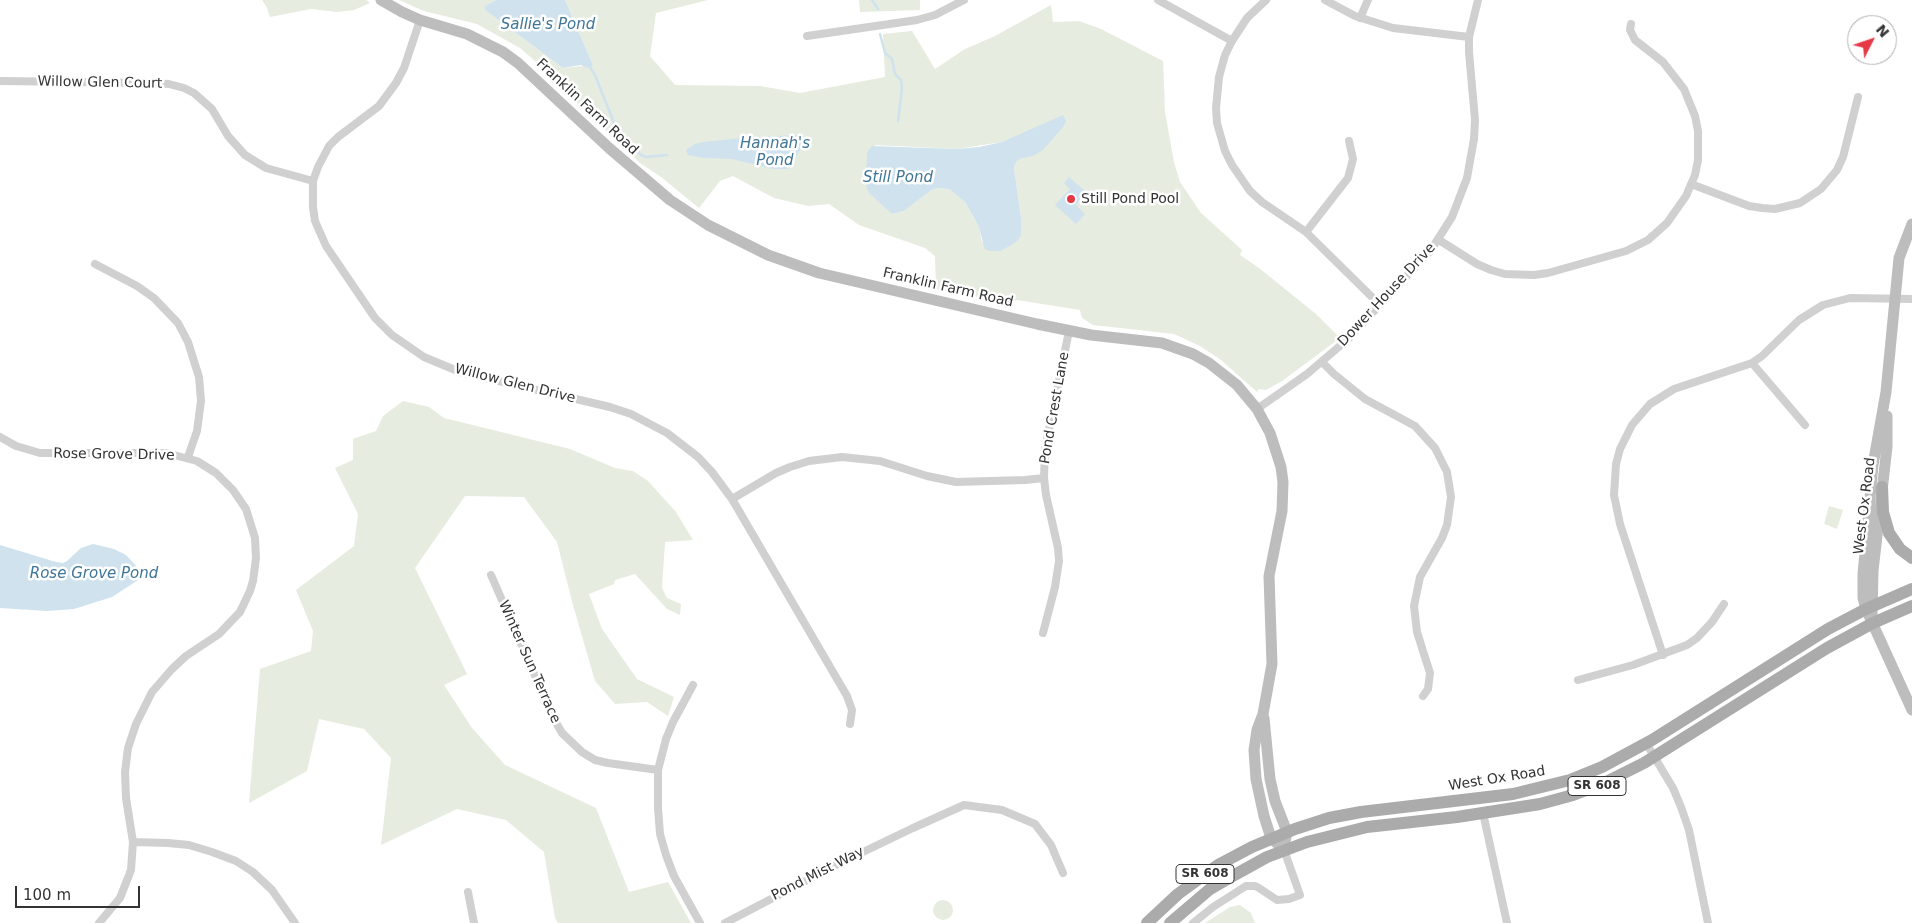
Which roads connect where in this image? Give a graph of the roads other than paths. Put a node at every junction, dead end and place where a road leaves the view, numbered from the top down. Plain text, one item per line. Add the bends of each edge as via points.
1 (381, 0) edge
2 (964, 0) edge
3 (1158, 0) edge
4 (1266, 0) edge
5 (1325, 0) edge
6 (1368, 0) edge
7 (1478, 0) edge
8 (1360, 18) junction
9 (420, 20) junction
10 (1631, 24) dead end
11 (807, 36) dead end
12 (1469, 37) junction
13 (1232, 41) junction
14 (0, 80) edge
15 (1858, 97) dead end
16 (1349, 141) dead end
17 (313, 181) junction
18 (1692, 184) junction
19 (1912, 224) edge
20 (1306, 232) junction
21 (1439, 240) junction
22 (95, 264) dead end
23 (1894, 299) junction
24 (1912, 299) edge
25 (1380, 305) junction
26 (1068, 331) junction
27 (1322, 362) junction
28 (1752, 363) junction
29 (1886, 392) junction
30 (1257, 410) junction
31 (1805, 425) dead end
32 (0, 437) edge
33 (188, 457) junction
34 (1044, 478) junction
35 (1882, 487) junction
36 (732, 499) junction
37 (1912, 558) edge
38 (491, 575) dead end
39 (1912, 589) edge
40 (1724, 604) dead end
41 (1912, 606) edge
42 (1869, 608) junction
43 (1873, 623) junction
44 (1043, 633) dead end
45 (1663, 656) junction
46 (1578, 680) dead end
47 (693, 685) dead end
48 (1423, 696) dead end
49 (1912, 710) edge
50 (1264, 714) junction
51 (850, 724) dead end
52 (1646, 743) junction
53 (1654, 756) junction
54 (658, 770) junction
55 (1483, 813) junction
56 (1286, 832) junction
57 (1271, 838) junction
58 (133, 842) junction
59 (1284, 850) junction
60 (1063, 873) dead end
61 (468, 892) dead end
62 (99, 923) edge
63 (295, 923) edge
64 (474, 923) edge
65 (700, 923) edge
66 (725, 923) edge
67 (1147, 923) edge
68 (1170, 923) edge
69 (1193, 923) edge
70 (1507, 923) edge
71 (1708, 923) edge

1 - 9 street, Franklin Farm Road
2 - 11 street via 917,20
3 - 13 street
4 - 13 street via 1247,18
5 - 8 street
6 - 8 street
7 - 12 street, Dower House Drive
8 - 12 street via 1393,28
9 - 17 street, Willow Glen Drive via 396,83 379,106 329,146
9 - 26 street, Franklin Farm Road via 483,40 503,52 659,190 708,225 738,241 820,273
10 - 18 street via 1635,40 1670,69 1690,102 1698,142 1698,160
12 - 21 street, Dower House Drive via 1475,120 1472,159 1461,198
13 - 20 street via 1225,55 1216,93 1217,122 1225,151 1250,191
14 - 17 street, Willow Glen Court via 169,84 184,88 212,109 244,155 266,168
15 - 18 street via 1837,170 1821,189 1800,202 1787,207 1749,206
16 - 20 street via 1353,160 1348,178
17 - 36 street, Willow Glen Drive via 312,207 320,234 367,308 392,335 424,357 460,372 610,407 650,423 698,457
18 - 21 street via 1678,210 1648,240 1626,251 1548,273 1519,275 1491,270
19 - 23 street, West Ox Road via 1899,258
20 - 25 street
21 - 25 street, Dower House Drive
22 - 33 street via 137,286 158,302 178,323 188,342 199,376 201,401 197,431
23 - 24 street
23 - 28 street via 1850,298 1823,305 1799,320
23 - 29 street, West Ox Road
25 - 27 street, Dower House Drive
26 - 30 street, Franklin Farm Road via 1162,343 1193,354 1237,384
26 - 34 street, Pond Crest Lane via 1045,449
27 - 30 street, Dower House Drive
27 - 48 street via 1365,399 1415,426 1435,448 1447,472 1451,497 1447,525 1420,577 1414,606 1417,632 1430,674 1428,689
28 - 31 street
28 - 45 street via 1661,396 1640,414 1620,449 1614,478 1616,511
29 - 35 street, West Ox Road via 1887,447
29 - 42 street, West Ox Road via 1873,465 1863,574 1863,598
30 - 50 street, Franklin Farm Road via 1276,449 1283,492 1269,576 1273,645
32 - 33 street, Rose Grove Drive via 40,453 166,453
33 - 58 street, Rose Grove Drive via 226,481 241,500 255,538 255,570 250,591 234,620 172,669 152,692 141,712 128,748 125,772
34 - 36 street via 956,482 940,480 880,460 842,457 790,467
34 - 44 street, Pond Crest Lane via 1059,561 1056,587
35 - 37 main road via 1883,512 1889,533 1900,549
35 - 42 street, West Ox Road
36 - 51 street, Willow Glen Drive via 847,696 852,710
38 - 54 street, Winter Sun Terrace via 562,733 595,760
39 - 42 main road
40 - 45 street via 1697,638
41 - 43 main road
42 - 43 street, West Ox Road
42 - 52 main road, West Ox Road / SR 608 via 1803,643
43 - 49 street
43 - 53 main road, SR 608
45 - 46 street
47 - 54 street via 666,739
50 - 56 street, Franklin Farm Road via 1272,790
50 - 57 street, Franklin Farm Road via 1255,744 1254,763
52 - 53 street
52 - 56 main road, West Ox Road / SR 608 via 1602,767 1542,788 1361,812
53 - 55 main road, SR 608 via 1617,777 1573,795
53 - 71 street via 1673,788 1689,830
54 - 65 street via 660,834 674,876
55 - 59 main road, SR 608 via 1367,827 1325,836
55 - 70 street
56 - 57 main road, West Ox Road / SR 608
56 - 59 street, Franklin Farm Road
57 - 59 street
57 - 67 main road, West Ox Road / SR 608 via 1204,874
58 - 62 street, Rose Grove Drive via 131,870 124,889 114,907
58 - 63 street via 188,845 236,861 267,885
59 - 68 main road, SR 608 via 1249,866 1210,890
59 - 69 street via 1300,895 1278,900 1255,886 1246,886
60 - 66 street, Pond Mist Way via 1051,845 1034,824 1002,810 964,805
61 - 64 street

